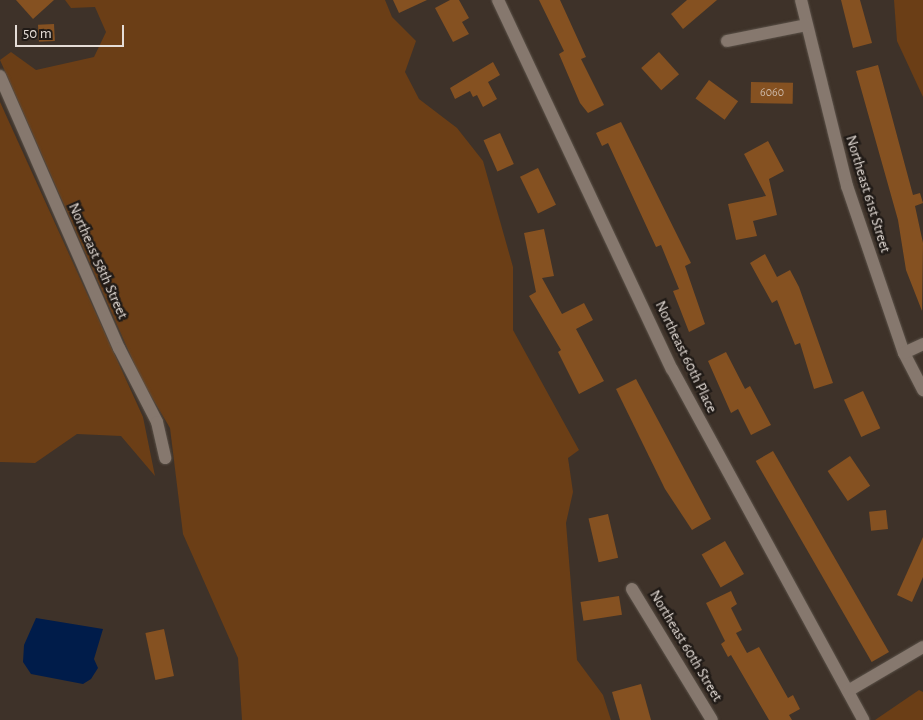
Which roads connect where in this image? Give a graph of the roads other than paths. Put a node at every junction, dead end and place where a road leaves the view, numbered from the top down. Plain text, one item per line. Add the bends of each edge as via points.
1 (498, 0) edge
2 (801, 0) edge
3 (806, 25) junction
4 (728, 41) dead end
5 (0, 76) edge
6 (923, 344) edge
7 (904, 353) junction
8 (923, 390) edge
9 (165, 458) dead end
10 (632, 589) dead end
11 (923, 647) edge
12 (848, 691) junction
13 (712, 720) edge
14 (863, 720) edge

1 - 12 street, Northeast 60th Place via 672,369
2 - 3 street, Northeast 61st Street
3 - 4 street
3 - 7 street, Northeast 61st Street via 847,186
5 - 9 street, Northeast 58th Street via 119,348 157,422
6 - 7 street
7 - 8 street, Northeast 61st Street
10 - 13 street, Northeast 60th Street
11 - 12 street
12 - 14 street, Northeast 60th Place

